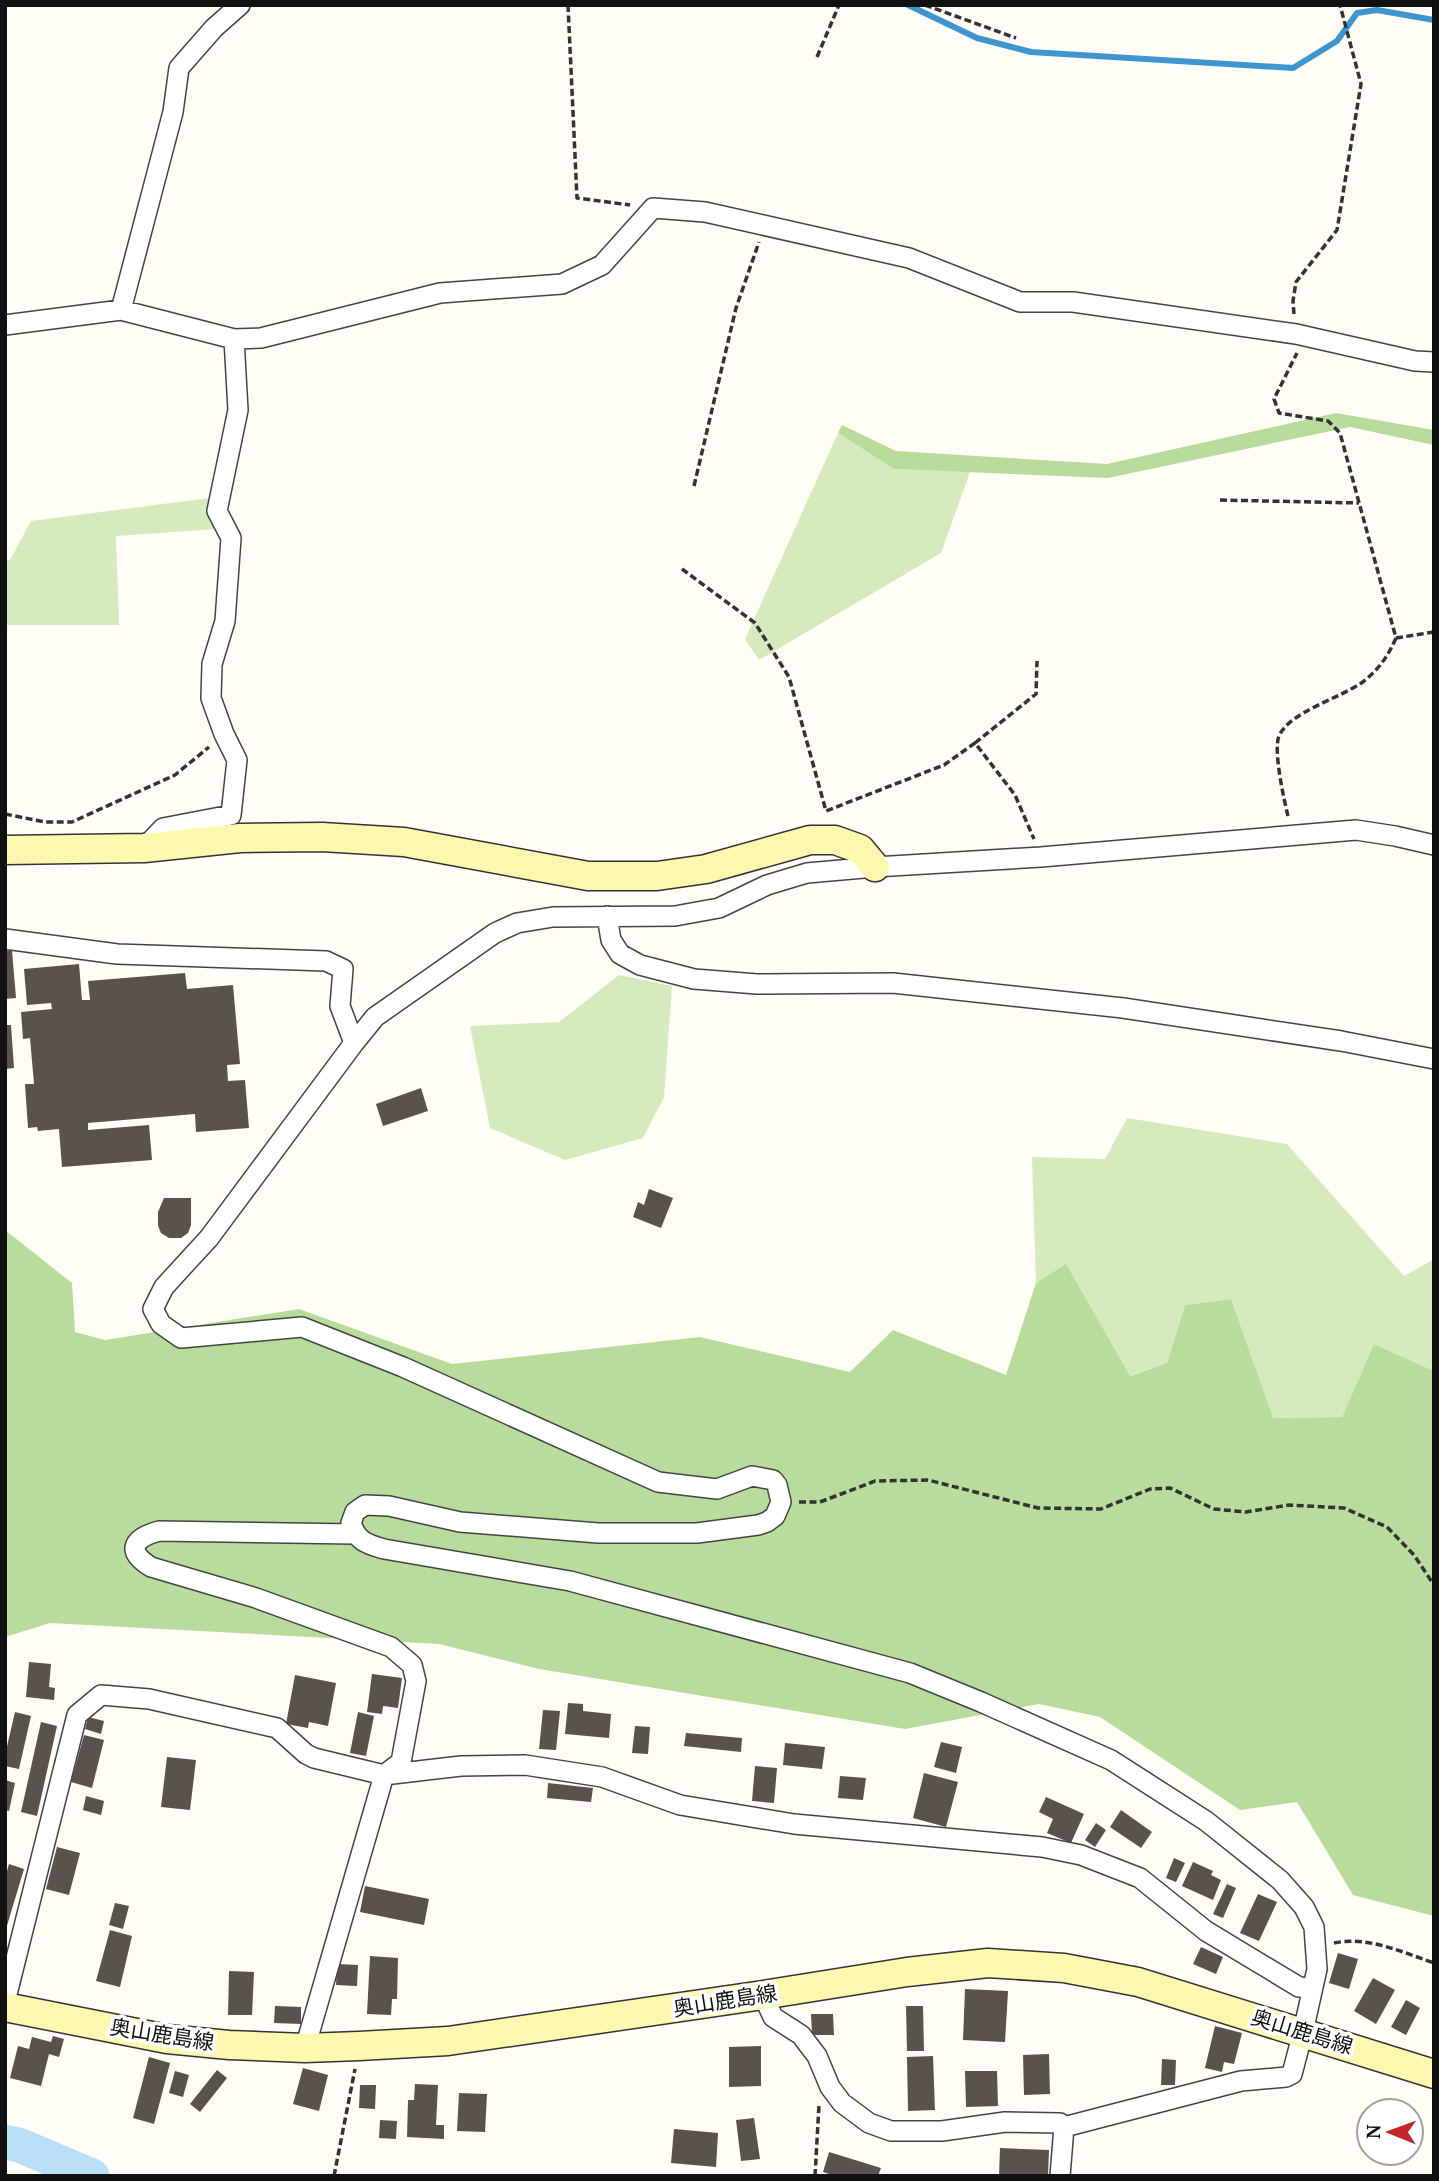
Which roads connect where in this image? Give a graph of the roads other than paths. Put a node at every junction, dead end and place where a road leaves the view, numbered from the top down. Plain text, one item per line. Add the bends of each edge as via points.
1 (240, 5) edge
2 (121, 310) junction
3 (5, 325) edge
4 (234, 339) junction
5 (1434, 362) edge
6 (1434, 845) edge
7 (144, 848) junction
8 (5, 850) edge
9 (875, 867) junction
10 (607, 916) junction
11 (5, 939) edge
12 (354, 1043) junction
13 (1434, 1059) edge
14 (355, 1534) junction
15 (384, 1775) junction
16 (1312, 1988) junction
17 (763, 1995) junction
18 (5, 2001) edge
19 (5, 2007) edge
20 (1303, 2032) junction
21 (305, 2048) junction
22 (1434, 2074) edge
23 (1063, 2127) junction
24 (1060, 2176) edge

1 - 2 street via 179,68 173,112
2 - 3 street
2 - 4 street
4 - 5 street via 261,338 440,293 562,284 602,265 653,208 705,212 909,258 1020,302 1073,302 1296,334
4 - 7 street via 238,411 217,511 231,538 225,621 212,664 212,698 237,760 230,815 163,828
6 - 9 street via 1356,830
7 - 8 main road
7 - 9 main road via 240,838 322,837 404,842 588,876 657,876 706,869 810,840 860,849
9 - 10 street via 807,873 767,885 719,908 675,916
10 - 12 street via 553,917 517,923 495,933 375,1017
10 - 13 street via 611,940 620,954 640,965 694,979 757,984 892,983 1096,1005
11 - 12 street via 117,954 326,961 343,969 340,1006
12 - 14 street via 209,1238 164,1287 153,1309 161,1324 181,1338 302,1327 403,1367 658,1482 717,1489 752,1475 773,1480 780,1502 775,1516 758,1525 697,1533 598,1533 460,1522 365,1505 351,1523
14 - 15 street via 159,1531 144,1535 136,1542 135,1551 151,1567 257,1598 391,1647 412,1665 416,1681 401,1762
14 - 16 street via 363,1543 384,1549 570,1581 910,1673 1111,1760 1206,1821 1280,1880 1304,1907 1317,1947
15 - 16 street via 461,1766 525,1765 602,1777 680,1805 794,1824 1042,1847 1082,1855 1140,1878 1206,1931 1299,1987
15 - 18 street via 314,1758 277,1728 149,1699 101,1695 77,1715
15 - 21 street
16 - 20 street
17 - 20 main road, 奥山鹿島線 via 988,1962 1064,1968 1138,1982
17 - 21 main road, 奥山鹿島線 via 448,2041
17 - 23 street via 773,2017 801,2035 817,2056 842,2103 869,2123 891,2131 942,2131 1005,2122 1060,2123
19 - 21 main road, 奥山鹿島線 via 167,2039
20 - 22 main road, 奥山鹿島線
20 - 23 street via 1292,2074 1286,2077 1241,2081
23 - 24 street

